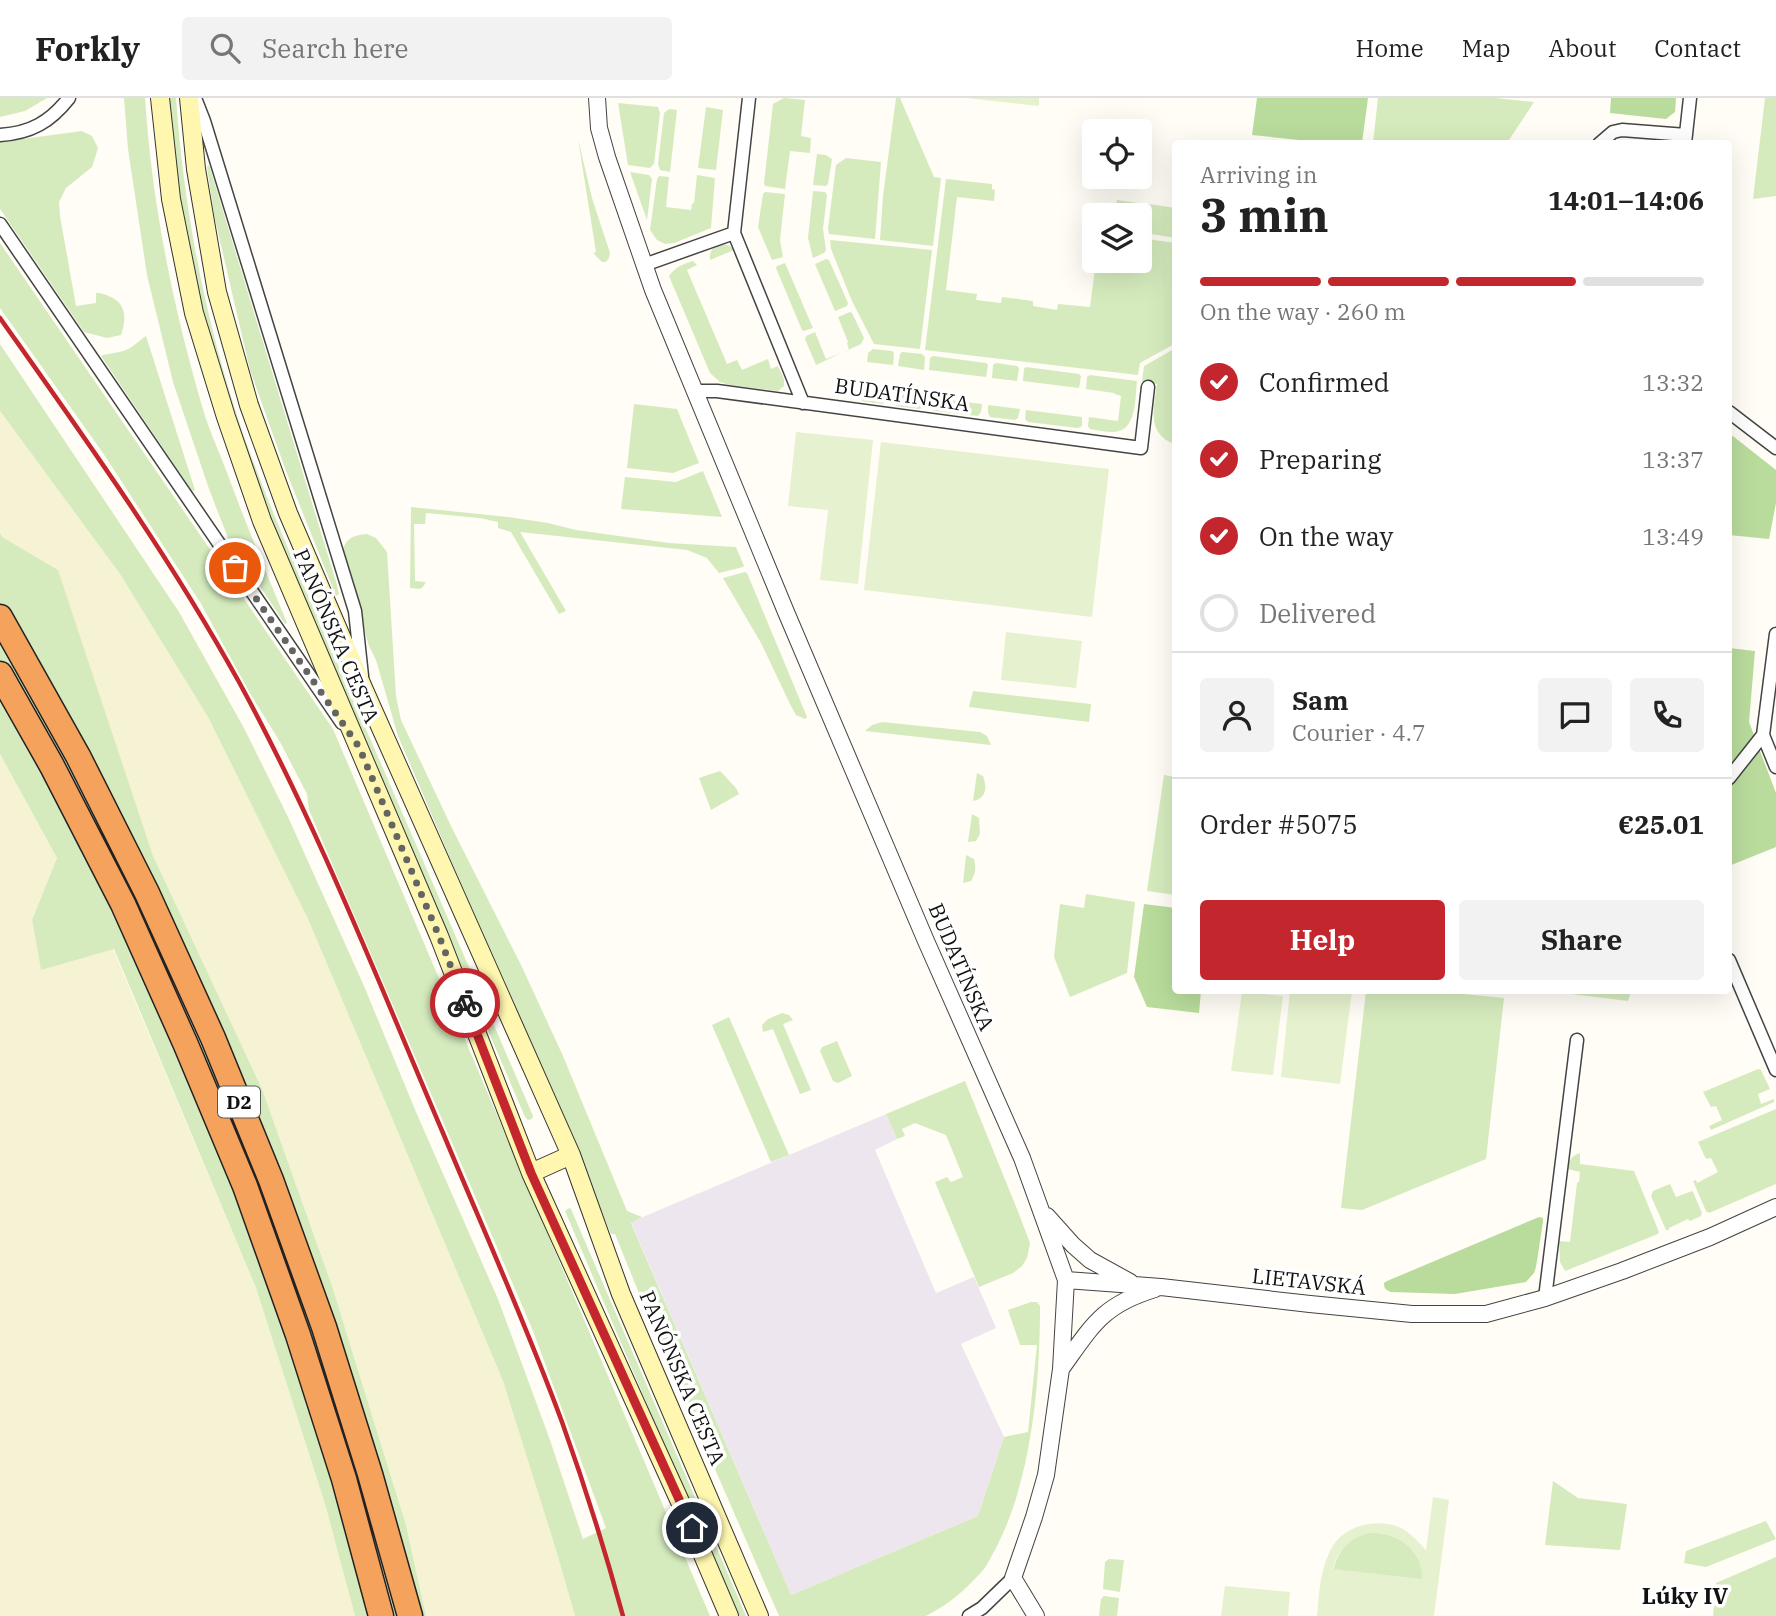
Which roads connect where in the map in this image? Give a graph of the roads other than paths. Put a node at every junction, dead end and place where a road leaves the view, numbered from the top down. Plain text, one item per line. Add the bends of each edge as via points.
1 (69, 98) edge
2 (160, 98) edge
3 (189, 98) edge
4 (195, 98) edge
5 (597, 98) edge
6 (749, 98) edge
7 (1690, 98) edge
8 (0, 135) edge
9 (1685, 139) edge
10 (1604, 140) edge
11 (0, 224) edge
12 (734, 233) junction
13 (644, 265) junction
14 (1149, 387) dead end
15 (695, 391) junction
16 (803, 403) junction
17 (1732, 414) edge
18 (1776, 448) edge
19 (0, 617) edge
20 (1776, 634) edge
21 (0, 674) edge
22 (364, 690) junction
23 (1763, 735) junction
24 (359, 747) junction
25 (1776, 767) edge
26 (1732, 774) edge
27 (1732, 967) edge
28 (1577, 1040) dead end
29 (1776, 1070) edge
30 (571, 1155) junction
31 (531, 1173) junction
32 (1039, 1206) junction
33 (1776, 1207) edge
34 (1066, 1280) junction
35 (1134, 1284) junction
36 (1161, 1287) junction
37 (1545, 1298) junction
38 (1061, 1369) junction
39 (1013, 1578) junction
40 (382, 1616) edge
41 (410, 1616) edge
42 (729, 1616) edge
43 (759, 1616) edge
44 (969, 1616) edge
45 (1036, 1616) edge

1 - 8 street via 41,125
2 - 24 main road, PANÓNSKA CESTA via 173,210 209,365 262,521
3 - 22 main road, PANÓNSKA CESTA via 207,240 248,405 288,513
4 - 22 street, PANÓNSKA CESTA via 355,611
5 - 13 street, BUDATÍNSKA via 607,157
6 - 12 street, BUDATÍNSKA
7 - 9 street
9 - 10 street via 1622,130
11 - 24 street
12 - 13 street
12 - 16 street, BUDATÍNSKA
13 - 15 street, BUDATÍNSKA
14 - 16 street, BUDATÍNSKA via 1141,448
15 - 16 street, BUDATÍNSKA
15 - 32 street, BUDATÍNSKA
17 - 18 street
19 - 41 highway, D2 via 78,756 147,893 229,1077 324,1327
20 - 23 street
21 - 40 highway, D2 via 122,904 245,1186 344,1479
22 - 30 main road, PANÓNSKA CESTA
23 - 25 street
23 - 26 street
24 - 31 main road, PANÓNSKA CESTA
27 - 29 street
28 - 37 street
30 - 31 main road
30 - 43 main road, PANÓNSKA CESTA via 621,1294
31 - 42 main road, PANÓNSKA CESTA
32 - 34 street, BUDATÍNSKA
32 - 35 street via 1090,1260
33 - 37 street, LIETAVSKÁ via 1710,1237
34 - 35 street, LIETAVSKÁ
34 - 38 street, BUDATÍNSKA
35 - 36 street, LIETAVSKÁ
36 - 37 street, LIETAVSKÁ via 1412,1314 1486,1314
36 - 38 street via 1110,1309
38 - 39 street, BUDATÍNSKA via 1046,1475
39 - 44 street
39 - 45 street

